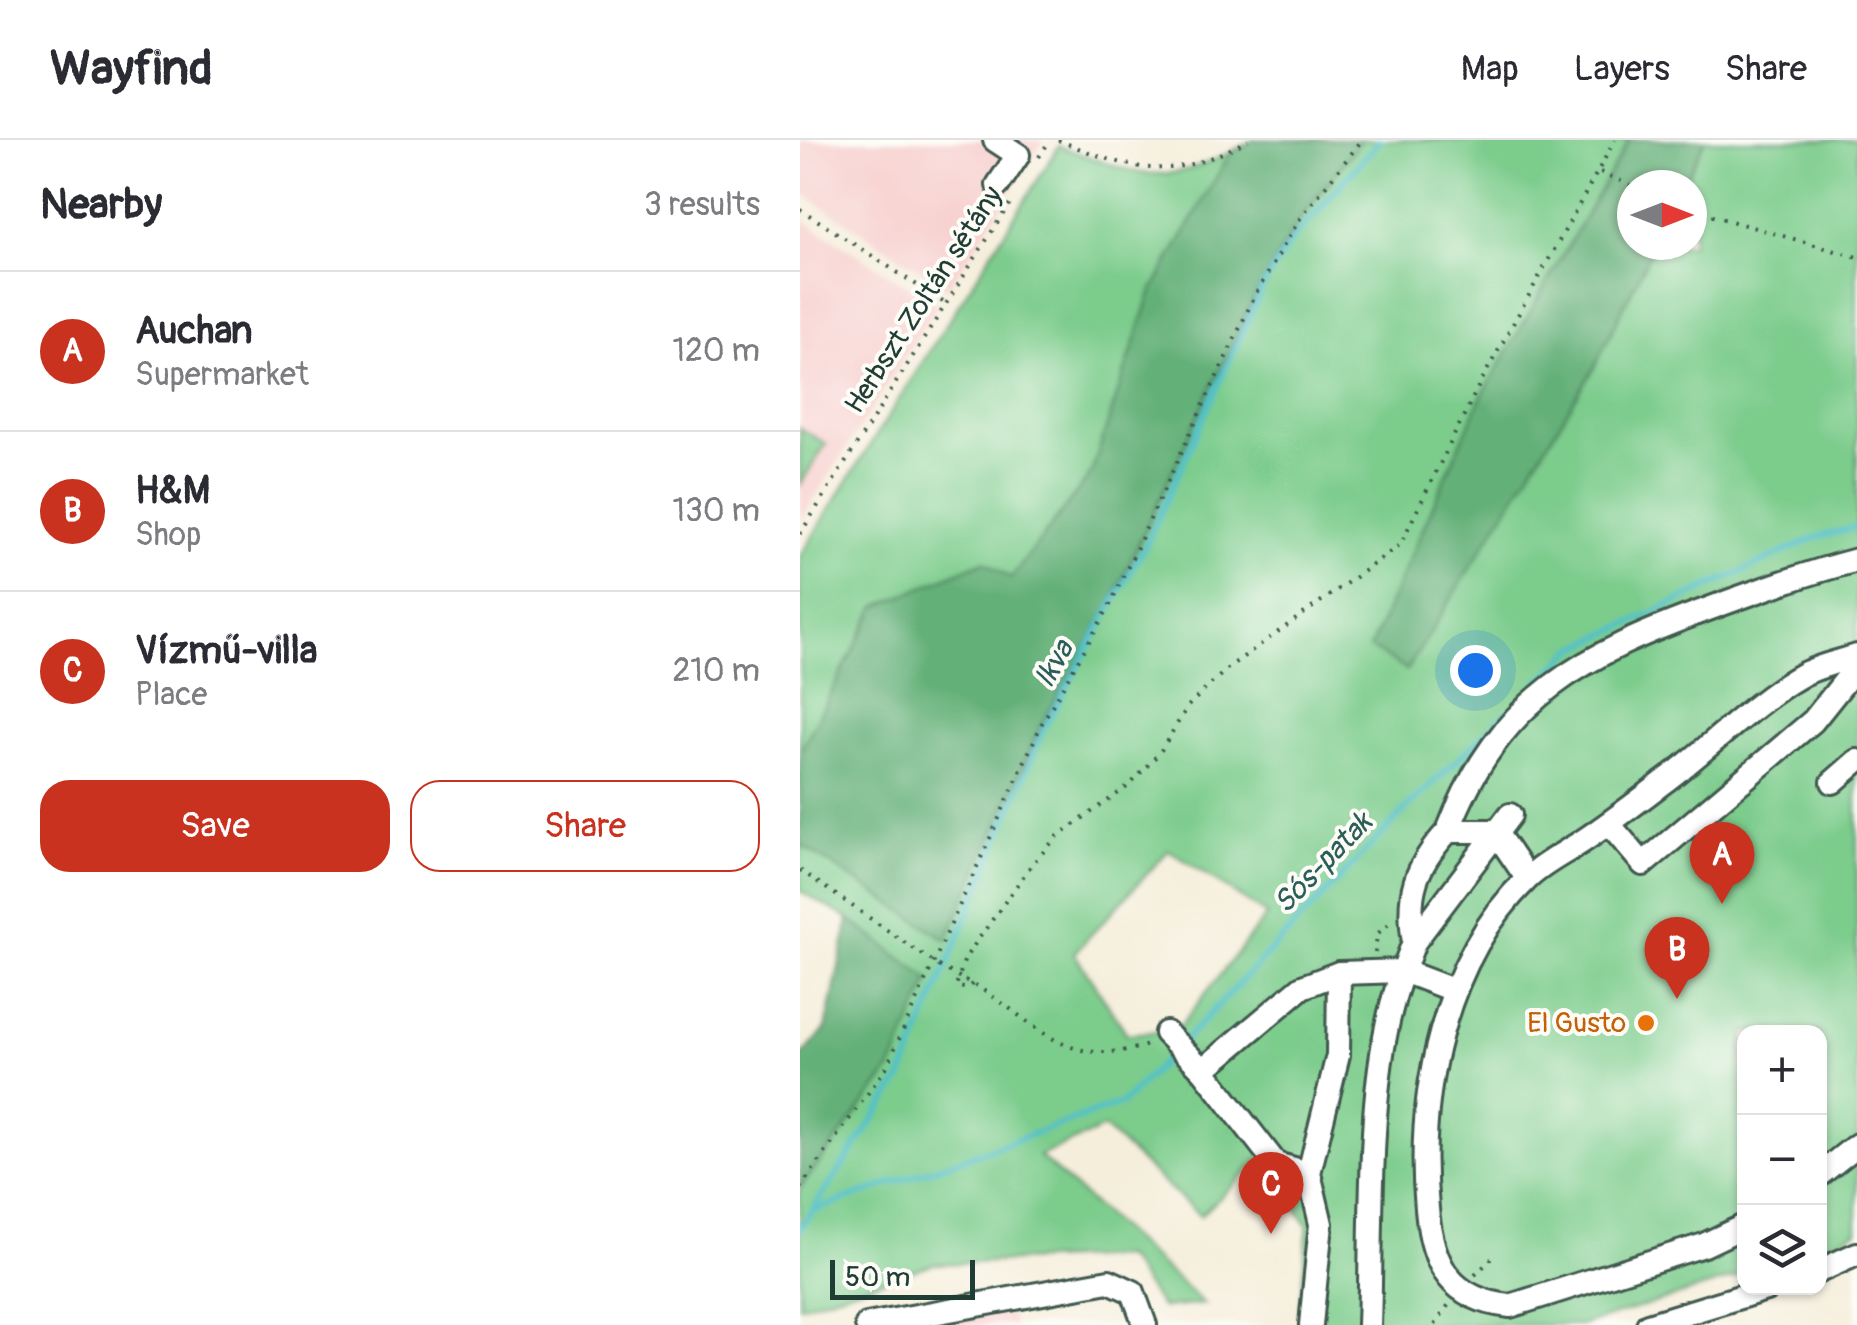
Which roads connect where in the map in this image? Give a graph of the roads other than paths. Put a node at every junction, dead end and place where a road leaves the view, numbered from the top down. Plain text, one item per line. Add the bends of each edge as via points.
1 (995, 140) edge
2 (1008, 187) road end
3 (1857, 560) edge
4 (1857, 656) edge
5 (1857, 666) edge
6 (1857, 762) edge
7 (1832, 782) dead end
8 (1502, 823) junction
9 (1609, 824) junction
10 (1448, 831) junction
11 (1527, 878) junction
12 (1414, 942) junction
13 (1402, 971) junction
14 (1339, 973) junction
15 (1453, 990) junction
16 (1857, 1144) edge
17 (1827, 1170) edge
18 (1309, 1173) junction
19 (1737, 1229) edge
20 (1857, 1254) edge
21 (1827, 1268) edge
22 (1746, 1295) edge
23 (1660, 1323) edge
24 (867, 1325) edge
25 (1144, 1325) edge
26 (1312, 1325) edge
27 (1369, 1325) edge

1 - 2 street via 1018,155
3 - 10 street via 1642,633 1576,665 1528,703 1482,758
4 - 9 street via 1800,676
5 - 9 street via 1813,720 1643,864
6 - 7 street
8 - 10 street
8 - 11 street
8 - 12 street
9 - 11 street
10 - 12 street via 1424,857 1408,906
11 - 15 street via 1480,939
12 - 13 street
13 - 14 street
13 - 15 street
13 - 27 street via 1381,1049
14 - 18 street via 1338,1055
14 - 18 street via 1179,1046 1276,1164
15 - 19 street via 1434,1072 1424,1173 1429,1228 1440,1264 1458,1290 1480,1303 1510,1306
16 - 17 street
18 - 26 street via 1321,1224
20 - 21 street
22 - 23 street
24 - 25 street via 1109,1280 1133,1292

